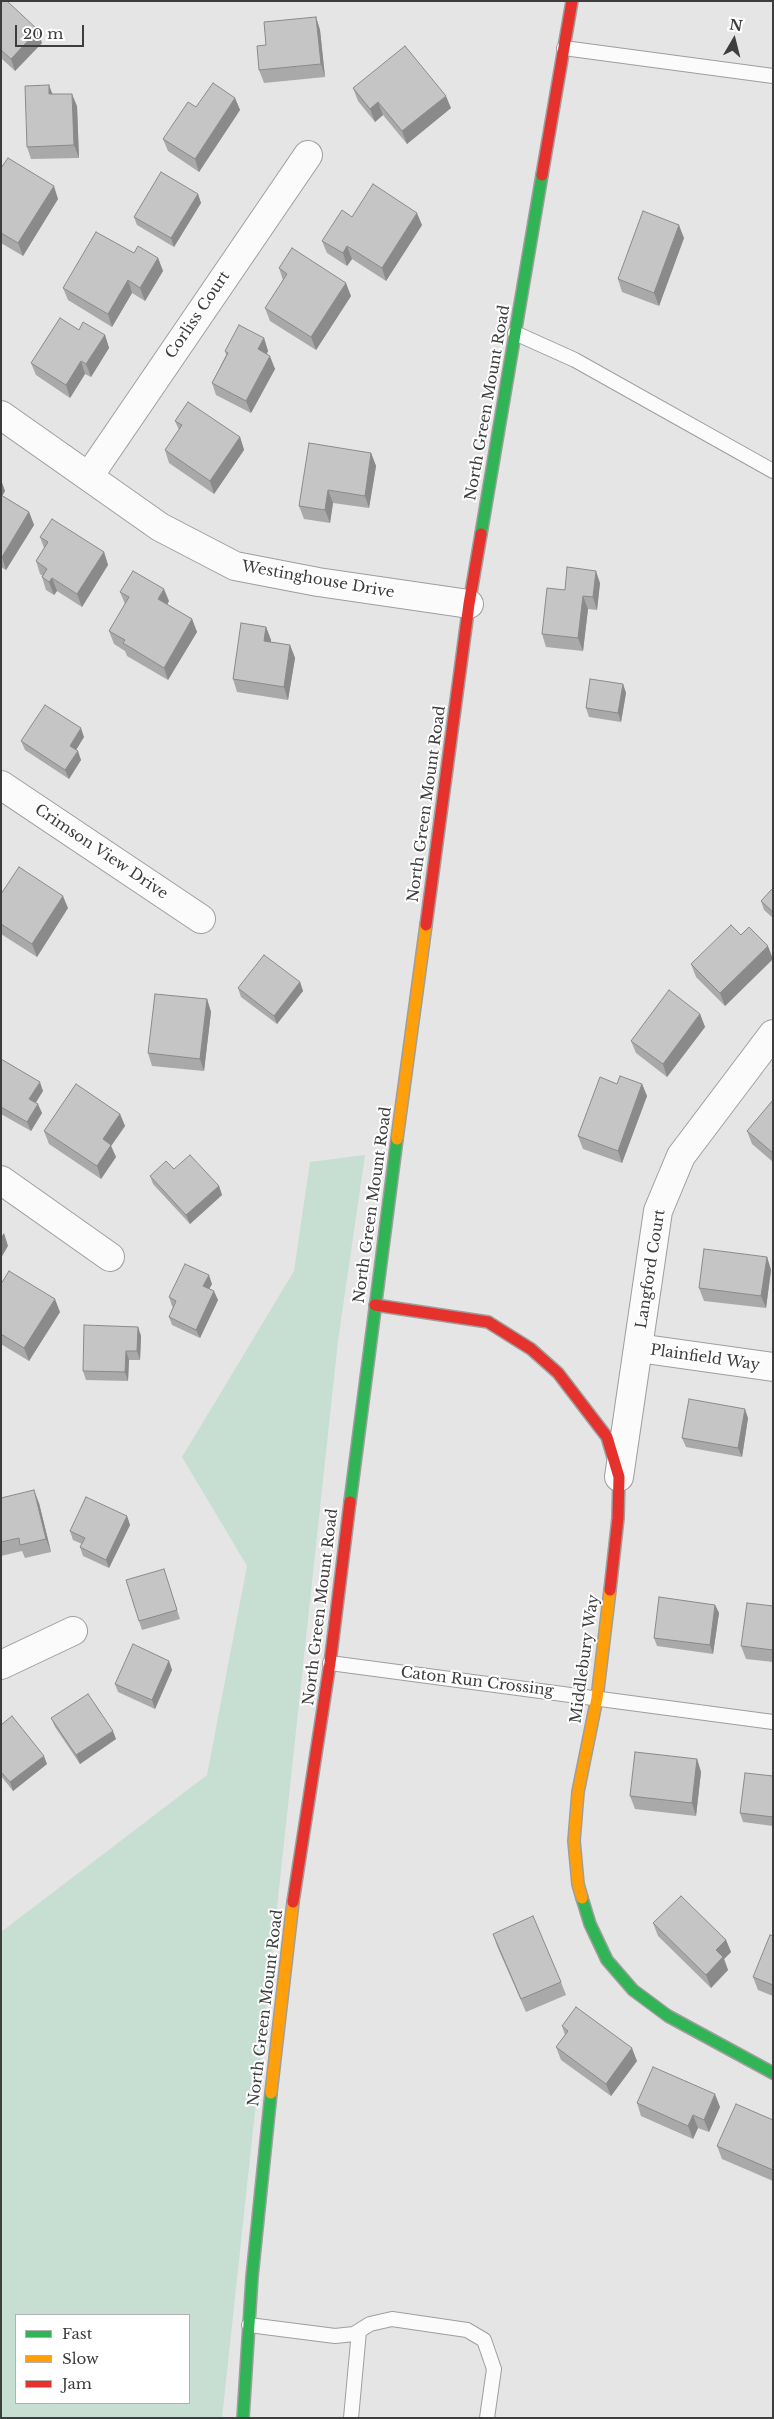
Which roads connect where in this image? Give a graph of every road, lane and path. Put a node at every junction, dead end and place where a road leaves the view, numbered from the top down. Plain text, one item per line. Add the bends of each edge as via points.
1 (572, 1) edge
2 (564, 48) junction
3 (773, 76) edge
4 (308, 155) dead end
5 (515, 333) junction
6 (1, 415) edge
7 (773, 471) edge
8 (89, 476) junction
9 (469, 604) junction
10 (1, 785) edge
11 (200, 919) dead end
12 (773, 1034) edge
13 (1, 1180) edge
14 (110, 1257) dead end
15 (375, 1305) junction
16 (638, 1348) junction
17 (773, 1367) edge
18 (619, 1477) junction
19 (73, 1631) dead end
20 (330, 1663) junction
21 (1, 1665) edge
22 (597, 1698) junction
23 (773, 1722) edge
24 (773, 2073) edge
25 (249, 2325) junction
26 (359, 2331) junction
27 (488, 2411) edge
28 (243, 2418) edge
29 (351, 2418) edge

1 - 2 street, North Green Mount Road
2 - 3 lane
2 - 5 street, North Green Mount Road
4 - 8 street, Corliss Court
5 - 7 lane via 575,360
5 - 9 street, North Green Mount Road
6 - 8 street, Westinghouse Drive
8 - 9 street, Westinghouse Drive via 160,527 235,566
9 - 15 street, North Green Mount Road
10 - 11 street, Crimson View Drive
12 - 16 street, Langford Court via 681,1156 658,1211
13 - 14 street
15 - 18 street, Middlebury Way via 488,1322 531,1349 558,1373 608,1437
15 - 20 street, North Green Mount Road
16 - 17 street, Plainfield Way
16 - 18 street, Langford Court
18 - 22 street, Middlebury Way via 618,1518
19 - 21 street
20 - 22 lane, Caton Run Crossing
20 - 25 street, North Green Mount Road via 288,1935
22 - 23 lane, Caton Run Crossing
22 - 24 street, Middlebury Way via 578,1792 574,1841 578,1884 590,1924 608,1960 633,1990 668,2016
25 - 26 lane via 335,2336
25 - 28 street, North Green Mount Road
26 - 27 lane via 370,2324 392,2319 468,2330 484,2340 494,2369
26 - 29 lane

